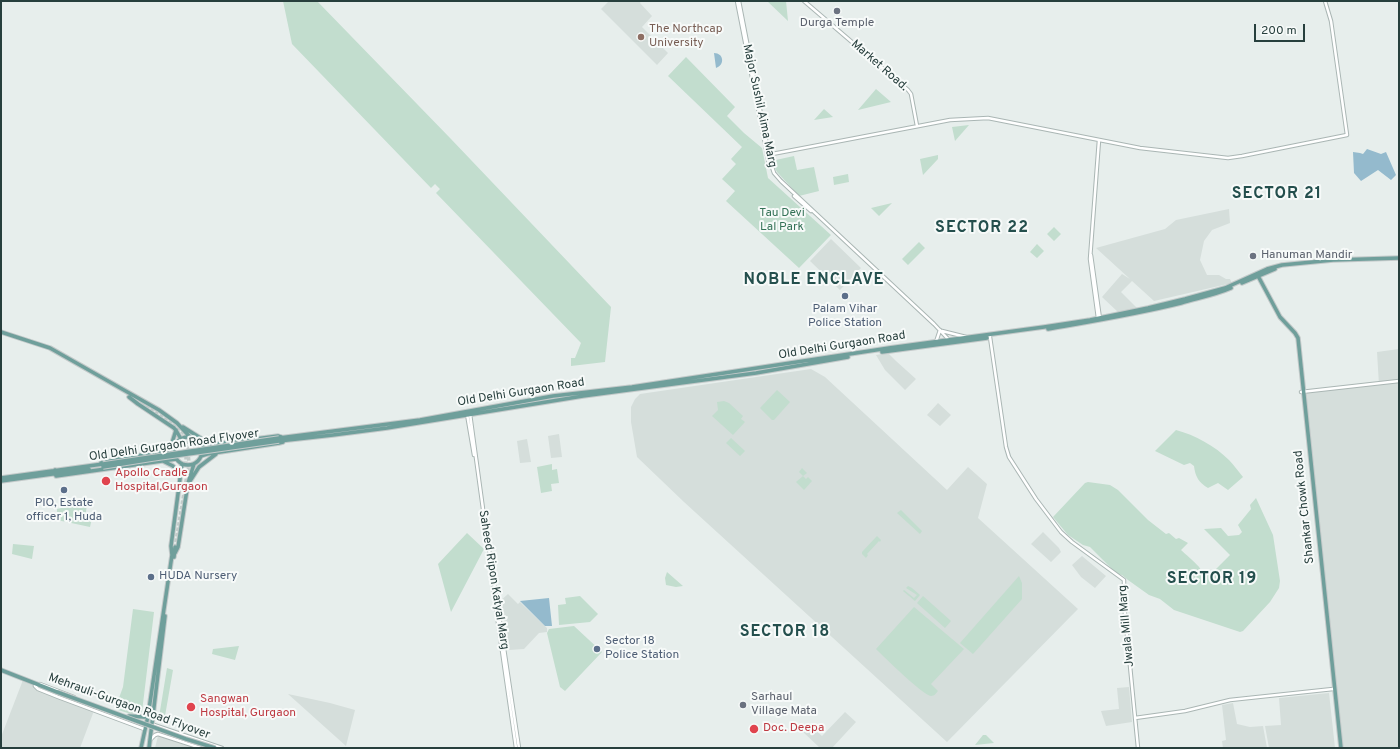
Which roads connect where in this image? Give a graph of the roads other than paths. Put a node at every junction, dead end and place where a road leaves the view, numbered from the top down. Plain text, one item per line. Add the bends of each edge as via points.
1 (738, 1) edge
2 (804, 1) edge
3 (1325, 1) edge
4 (917, 126) junction
5 (1100, 140) junction
6 (768, 154) junction
7 (1399, 259) edge
8 (1256, 275) junction
9 (1099, 319) junction
10 (941, 330) junction
11 (1, 333) edge
12 (990, 337) junction
13 (970, 338) junction
14 (935, 342) junction
15 (950, 342) junction
16 (821, 360) junction
17 (1399, 381) edge
18 (1302, 392) junction
19 (132, 397) junction
20 (142, 403) tunnel mouth
21 (469, 413) junction
22 (177, 423) junction
23 (176, 430) junction
24 (190, 437) junction
25 (181, 439) junction
26 (281, 439) junction
27 (212, 444) junction
28 (201, 446) junction
29 (174, 450) junction
30 (164, 452) junction
31 (218, 452) junction
32 (201, 456) junction
33 (176, 459) junction
34 (159, 461) junction
35 (182, 464) junction
36 (194, 464) junction
37 (102, 465) junction
38 (55, 473) junction
39 (181, 477) junction
40 (1, 479) edge
41 (188, 483) junction
42 (174, 547) tunnel mouth
43 (173, 555) junction
44 (1, 671) edge
45 (36, 685) junction
46 (1333, 689) junction
47 (57, 693) junction
48 (128, 716) junction
49 (148, 716) junction
50 (1136, 718) junction
51 (136, 719) junction
52 (146, 723) junction
53 (134, 725) junction
54 (152, 725) junction
55 (163, 728) junction
56 (144, 729) junction
57 (161, 735) junction
58 (143, 736) junction
59 (150, 740) junction
60 (141, 748) edge
61 (149, 748) edge
62 (201, 748) edge
63 (207, 748) edge
64 (215, 748) edge
65 (222, 748) edge
66 (517, 748) edge
67 (1138, 748) edge
68 (1340, 748) edge

1 - 6 street, Major Sushil Aima Marg
2 - 4 street, Market Road. via 908,90
3 - 5 street via 1331,21 1347,135 1228,158 1147,149
4 - 5 street via 950,120 991,118
4 - 6 street
5 - 9 street via 1090,259
6 - 10 street, Major Sushil Aima Marg via 776,178
7 - 8 main road, Old Delhi Gurgaon Road via 1283,266
8 - 9 main road, Old Delhi Gurgaon Road via 1220,290
8 - 18 main road, Shankar Chowk Road via 1280,316 1297,335
9 - 12 main road, Old Delhi Gurgaon Road
9 - 13 main road, Old Delhi Gurgaon Road
10 - 13 street
10 - 14 street
10 - 15 street, Major Sushil Aima Marg
11 - 19 main road via 50,348
12 - 15 main road, Old Delhi Gurgaon Road
12 - 50 street, Jwala Mill Marg via 1009,457 1039,503 1062,532 1124,580 1124,604
13 - 15 main road, Old Delhi Gurgaon Road
14 - 15 main road, Old Delhi Gurgaon Road
14 - 16 main road, Old Delhi Gurgaon Road
15 - 16 main road, Old Delhi Gurgaon Road
16 - 21 main road, Old Delhi Gurgaon Road via 756,373
17 - 18 street
18 - 46 main road, Shankar Chowk Road
18 - 68 main road, Shankar Chowk Road
19 - 20 main road
19 - 22 main road via 159,410
19 - 23 main road
21 - 26 main road, Old Delhi Gurgaon Road
21 - 66 street, Saheed Ripon Katyal Marg
22 - 24 main road
22 - 27 main road
23 - 25 main road
23 - 30 main road via 172,443
24 - 25 main road
24 - 28 main road
25 - 29 main road via 176,443
26 - 27 main road via 278,436
26 - 31 main road via 279,443
26 - 37 main road, Old Delhi Gurgaon Road Flyover, bridge
27 - 28 main road
28 - 32 main road
29 - 30 main road
29 - 33 main road
30 - 37 main road via 108,461
31 - 32 main road
31 - 41 main road via 202,464
32 - 36 main road
33 - 34 main road
33 - 35 main road
34 - 38 main road
34 - 39 main road via 170,465
35 - 36 main road
35 - 39 main road
36 - 41 main road
37 - 38 main road
37 - 38 main road, Old Delhi Gurgaon Road Flyover
38 - 40 main road
39 - 43 main road via 171,546
41 - 43 main road via 178,547
42 - 43 main road
43 - 49 main road
43 - 54 main road
44 - 45 main road, Mehrauli-Gurgaon Road Flyover
45 - 47 main road, Mehrauli-Gurgaon Road Flyover
45 - 48 street via 43,685
45 - 53 street via 38,689
46 - 50 street via 1230,700 1185,711
46 - 68 main road, Shankar Chowk Road
47 - 63 main road, Mehrauli-Gurgaon Road Flyover, bridge
47 - 64 main road, Mehrauli-Gurgaon Road Flyover, bridge
48 - 49 main road
48 - 51 street
49 - 52 main road
50 - 67 street, Jwala Mill Marg
51 - 52 street
51 - 53 street
52 - 54 street
52 - 56 main road
53 - 56 street
54 - 55 street
54 - 59 main road
55 - 57 street
55 - 65 street
56 - 58 main road
57 - 59 street via 155,735
57 - 62 street
58 - 60 main road
58 - 61 main road via 149,737
59 - 61 main road

